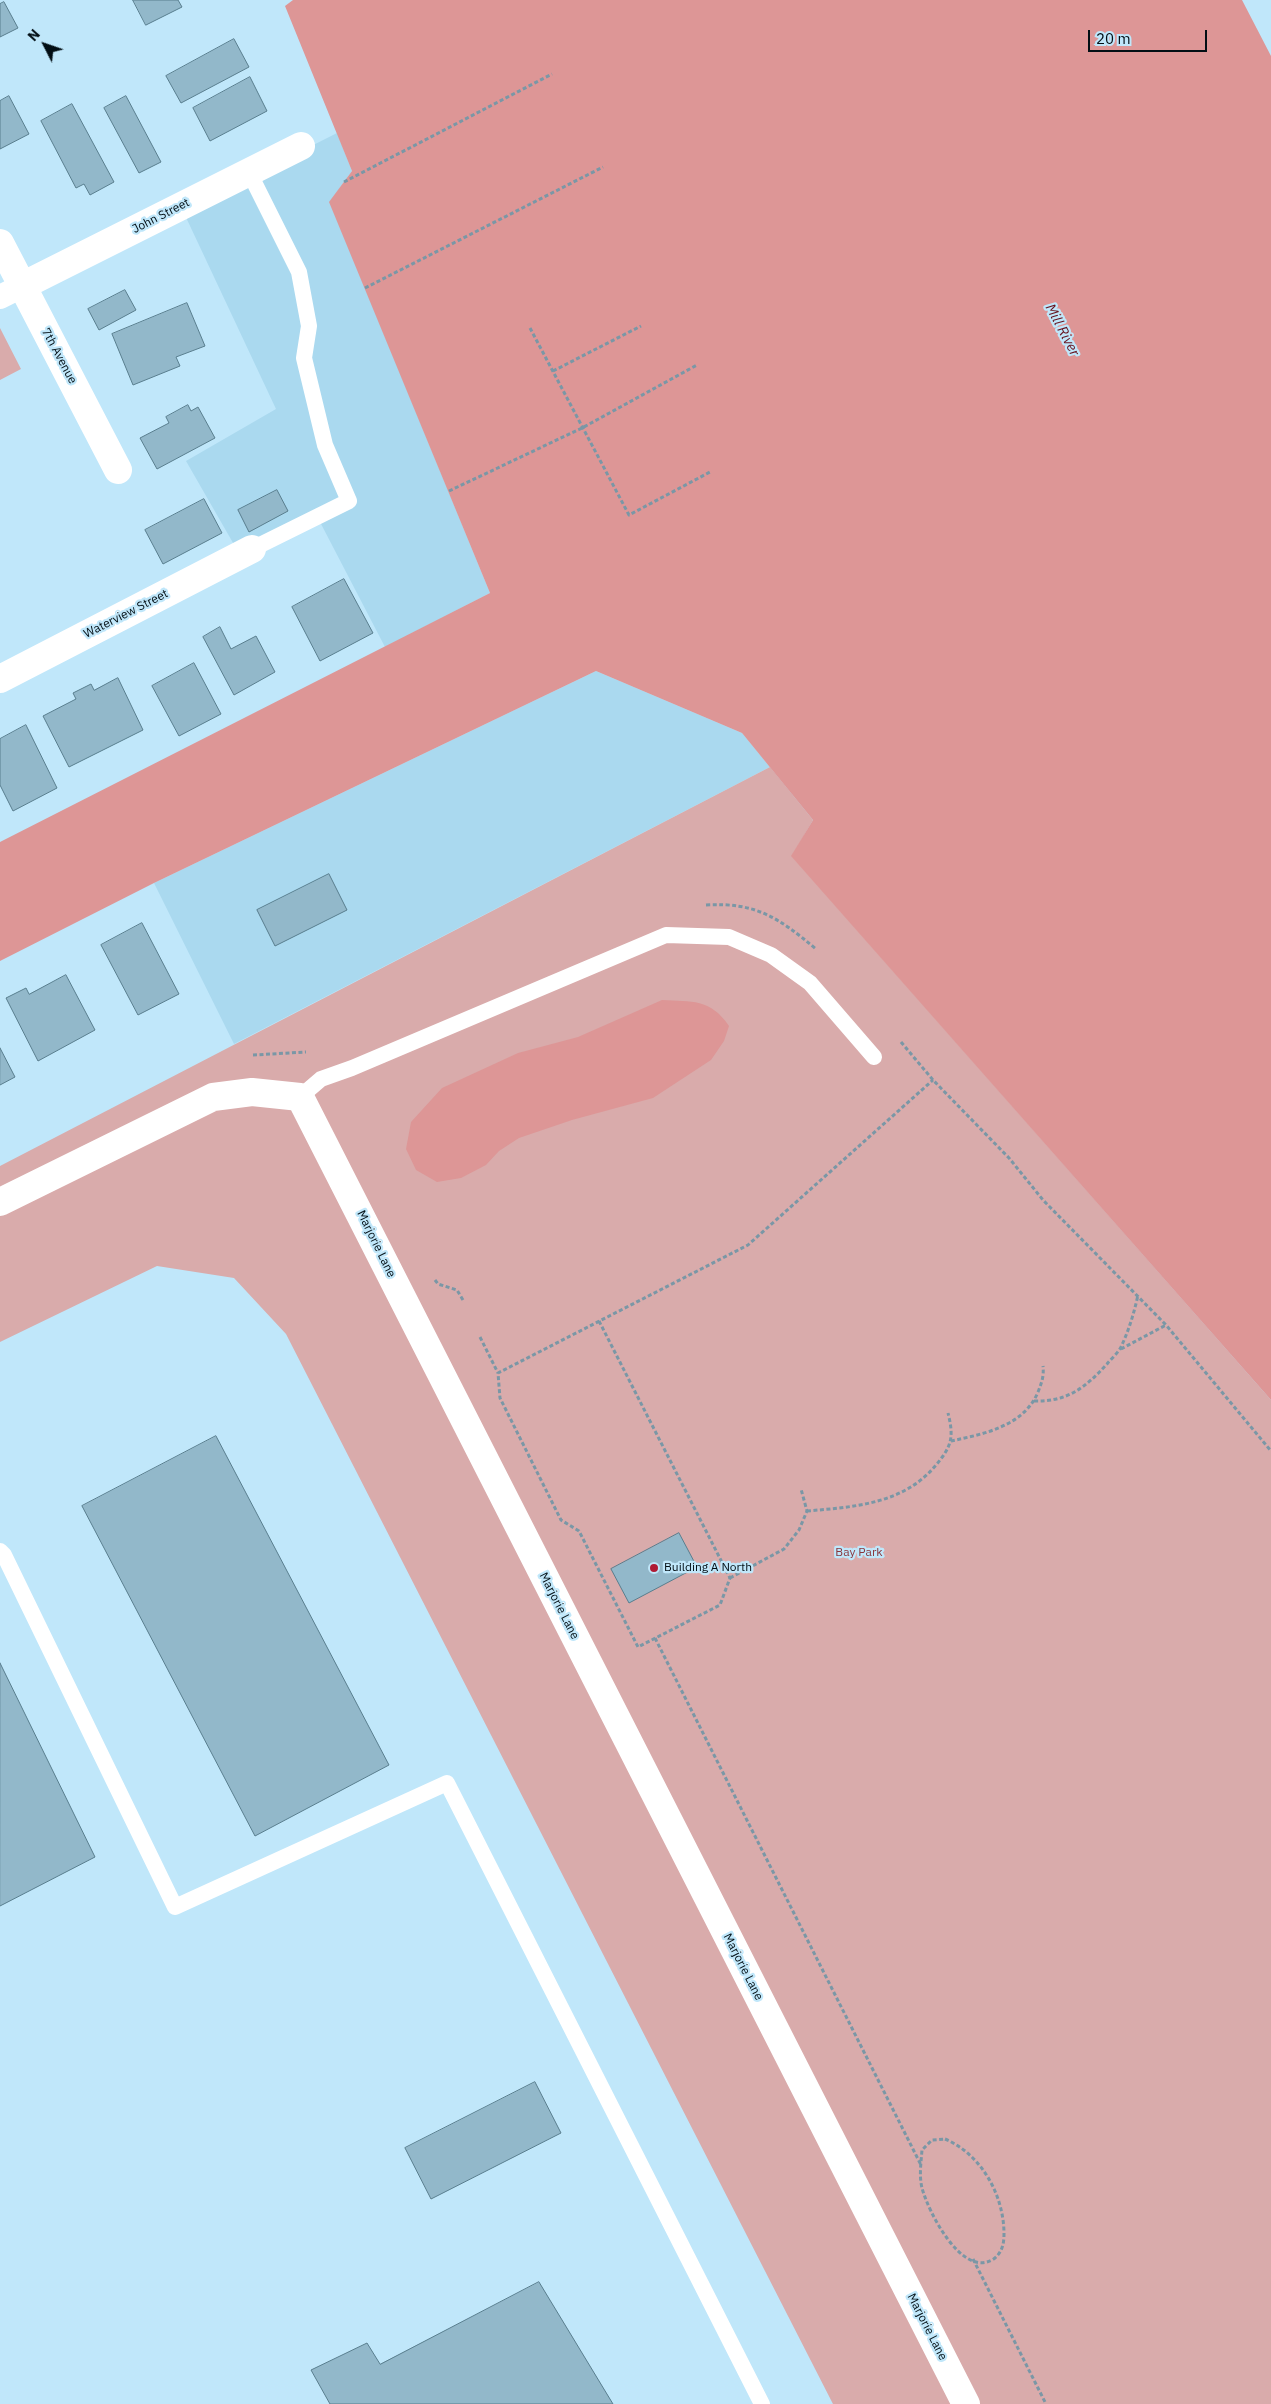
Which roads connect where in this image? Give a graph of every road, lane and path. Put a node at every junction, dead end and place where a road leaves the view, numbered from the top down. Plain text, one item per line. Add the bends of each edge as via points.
1 (552, 74) dead end
2 (301, 146) dead end
3 (603, 167) dead end
4 (249, 172) junction
5 (344, 182) dead end
6 (0, 243) edge
7 (365, 288) dead end
8 (11, 292) edge
9 (641, 326) dead end
10 (530, 328) dead end
11 (697, 365) dead end
12 (553, 371) junction
13 (582, 428) junction
14 (118, 470) dead end
15 (710, 472) dead end
16 (449, 491) dead end
17 (252, 549) joint
18 (0, 679) edge
19 (699, 905) dead end
20 (818, 950) dead end
21 (895, 1035) dead end
22 (309, 1052) dead end
23 (245, 1055) dead end
24 (874, 1057) dead end
25 (933, 1080) junction
26 (300, 1097) junction
27 (0, 1202) edge
28 (430, 1273) dead end
29 (1138, 1295) junction
30 (463, 1300) dead end
31 (599, 1321) junction
32 (1166, 1325) junction
33 (480, 1337) dead end
34 (1120, 1349) junction
35 (1043, 1366) dead end
36 (498, 1373) junction
37 (1034, 1401) junction
38 (948, 1413) dead end
39 (950, 1441) junction
40 (1271, 1451) edge
41 (801, 1489) dead end
42 (807, 1511) junction
43 (0, 1551) edge
44 (730, 1578) junction
45 (655, 1638) junction
46 (921, 2166) junction
47 (972, 2259) junction
48 (762, 2404) edge
49 (966, 2404) edge
50 (1046, 2404) edge

1 - 5 path
2 - 4 street, John Street
3 - 7 path
4 - 8 street, John Street
4 - 17 lane via 299,272 309,326 304,358 326,445 348,501
6 - 8 street, 7th Avenue
8 - 14 street, 7th Avenue
9 - 12 path
10 - 12 path
11 - 13 path
12 - 13 path
13 - 15 path via 629,515
13 - 16 path
17 - 18 street, Waterview Street
19 - 20 path via 727,903 766,912
21 - 25 path
22 - 23 path
24 - 26 lane via 810,983 771,955 730,937 666,935 352,1068 321,1078
25 - 29 path via 1009,1158 1043,1200
25 - 31 path via 748,1245
26 - 27 street via 252,1092 213,1097
26 - 49 street, Marjorie Lane
28 - 30 path via 438,1284 457,1290
29 - 32 path
29 - 34 path via 1130,1327
31 - 36 path
31 - 44 path
32 - 34 path
32 - 40 path
33 - 36 path
34 - 37 path via 1079,1391 1052,1402
35 - 37 path via 1044,1376
36 - 45 path via 500,1398 561,1520 579,1531 638,1647
37 - 39 path via 1006,1425
38 - 39 path via 953,1434
39 - 42 path via 945,1454 911,1488 881,1502
41 - 42 path
42 - 44 path via 799,1530 784,1550
43 - 48 lane via 175,1907 447,1783
44 - 45 path via 720,1605
45 - 46 path
46 - 47 path via 922,2188 938,2226 956,2248
46 - 47 path via 922,2150 932,2140 945,2139 957,2144 986,2174 1004,2226 1001,2252 991,2260 979,2262
47 - 50 path

